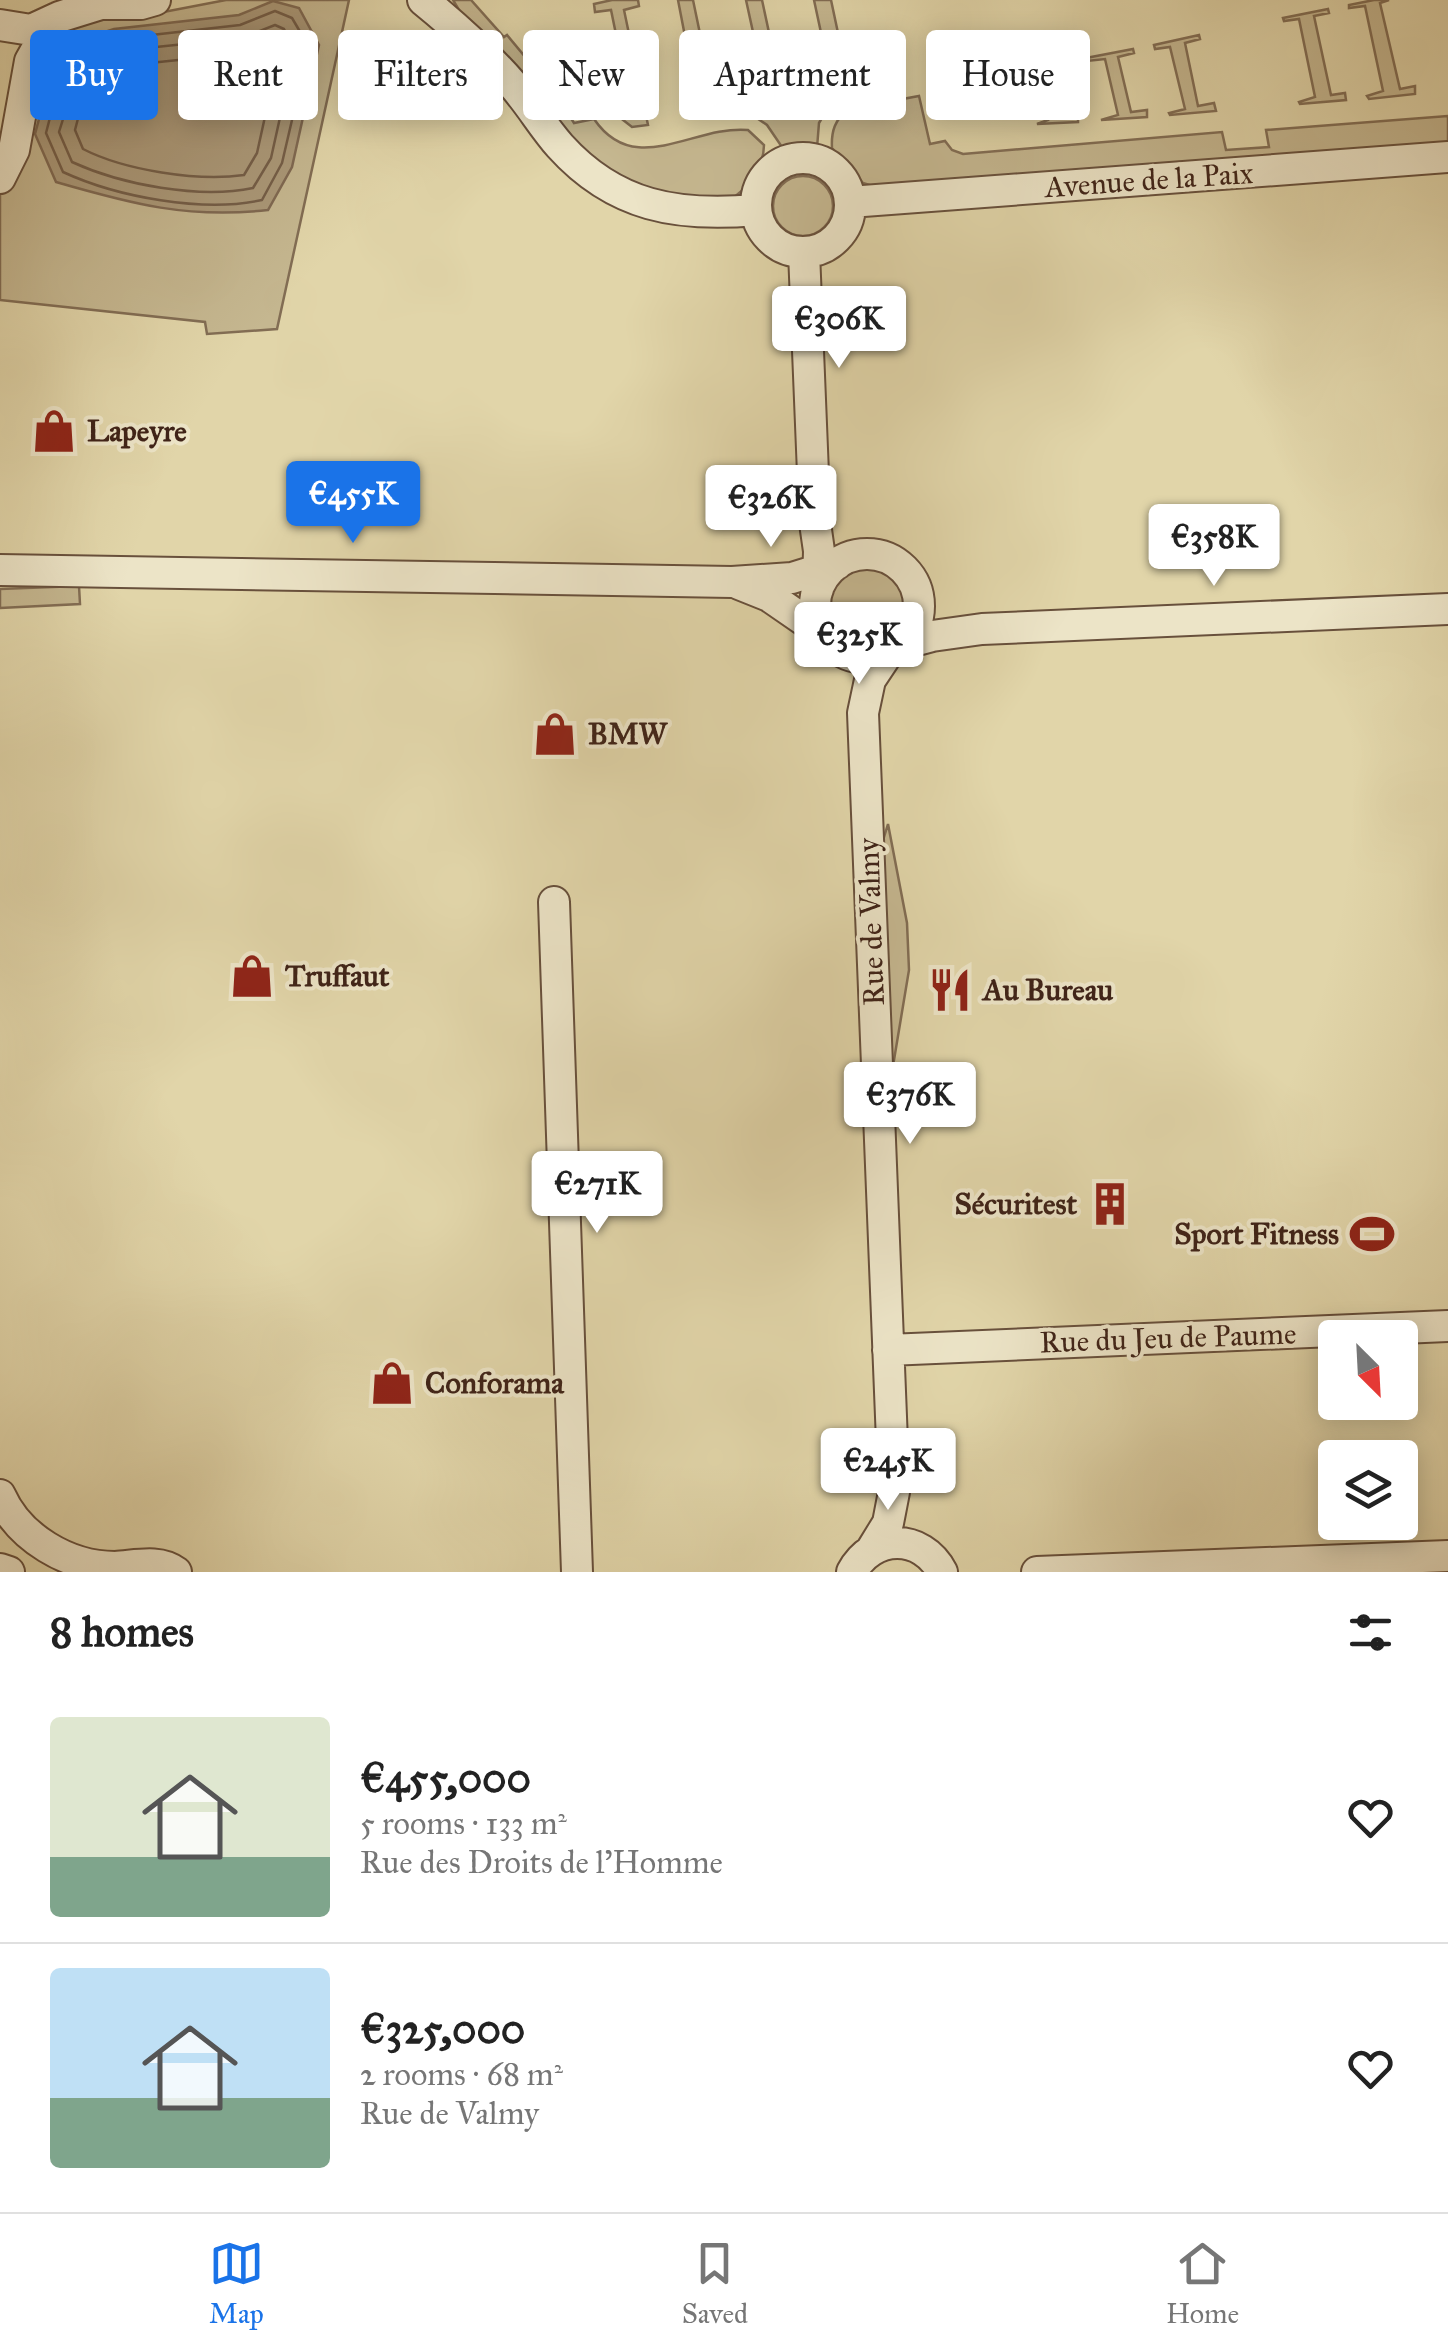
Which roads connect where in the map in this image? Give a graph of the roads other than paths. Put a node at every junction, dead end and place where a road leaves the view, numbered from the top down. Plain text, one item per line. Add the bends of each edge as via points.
1 (155, 0) edge
2 (423, 0) edge
3 (61, 13) edge
4 (0, 25) edge
5 (1448, 158) edge
6 (0, 178) edge
7 (850, 202) junction
8 (756, 210) junction
9 (804, 252) junction
10 (814, 492) junction
11 (0, 570) edge
12 (835, 570) junction
13 (732, 582) junction
14 (916, 588) junction
15 (1448, 609) edge
16 (982, 629) junction
17 (831, 641) junction
18 (895, 649) junction
19 (863, 712) junction
20 (554, 902) dead end
21 (1448, 1326) edge
22 (888, 1350) junction
23 (894, 1492) junction
24 (0, 1495) edge
25 (1448, 1556) edge
26 (937, 1563) edge
27 (856, 1565) edge
28 (0, 1569) edge
29 (9, 1572) edge
30 (176, 1572) edge
31 (577, 1572) edge
32 (1037, 1572) edge

1 - 3 street
2 - 8 street via 501,72 570,156 603,183 677,211
3 - 4 street via 23,30
3 - 6 street via 30,61 14,150
5 - 7 street, Avenue de la Paix
7 - 8 street via 832,168 798,158 766,176
7 - 9 street via 838,237
8 - 9 street via 769,238
9 - 10 street
10 - 12 street
10 - 12 street via 819,510 847,545
11 - 13 street
12 - 13 street
12 - 14 street via 878,555 896,563
12 - 17 street via 816,610
13 - 17 street via 769,596
14 - 16 street via 949,619
14 - 18 street via 917,618
15 - 16 street
16 - 18 street
17 - 18 street via 865,658
17 - 19 street, Rue de Valmy
18 - 19 street, Rue de Valmy via 870,680
19 - 22 street, Rue de Valmy
20 - 31 street
21 - 22 street, Rue du Jeu de Paume
22 - 23 street, Rue de Valmy
23 - 26 street, Rue de Valmy via 901,1522
23 - 27 street, Rue de Valmy via 888,1523
24 - 30 street via 24,1528 65,1558 102,1566 166,1565
25 - 32 street
26 - 27 street via 895,1542
28 - 29 street

